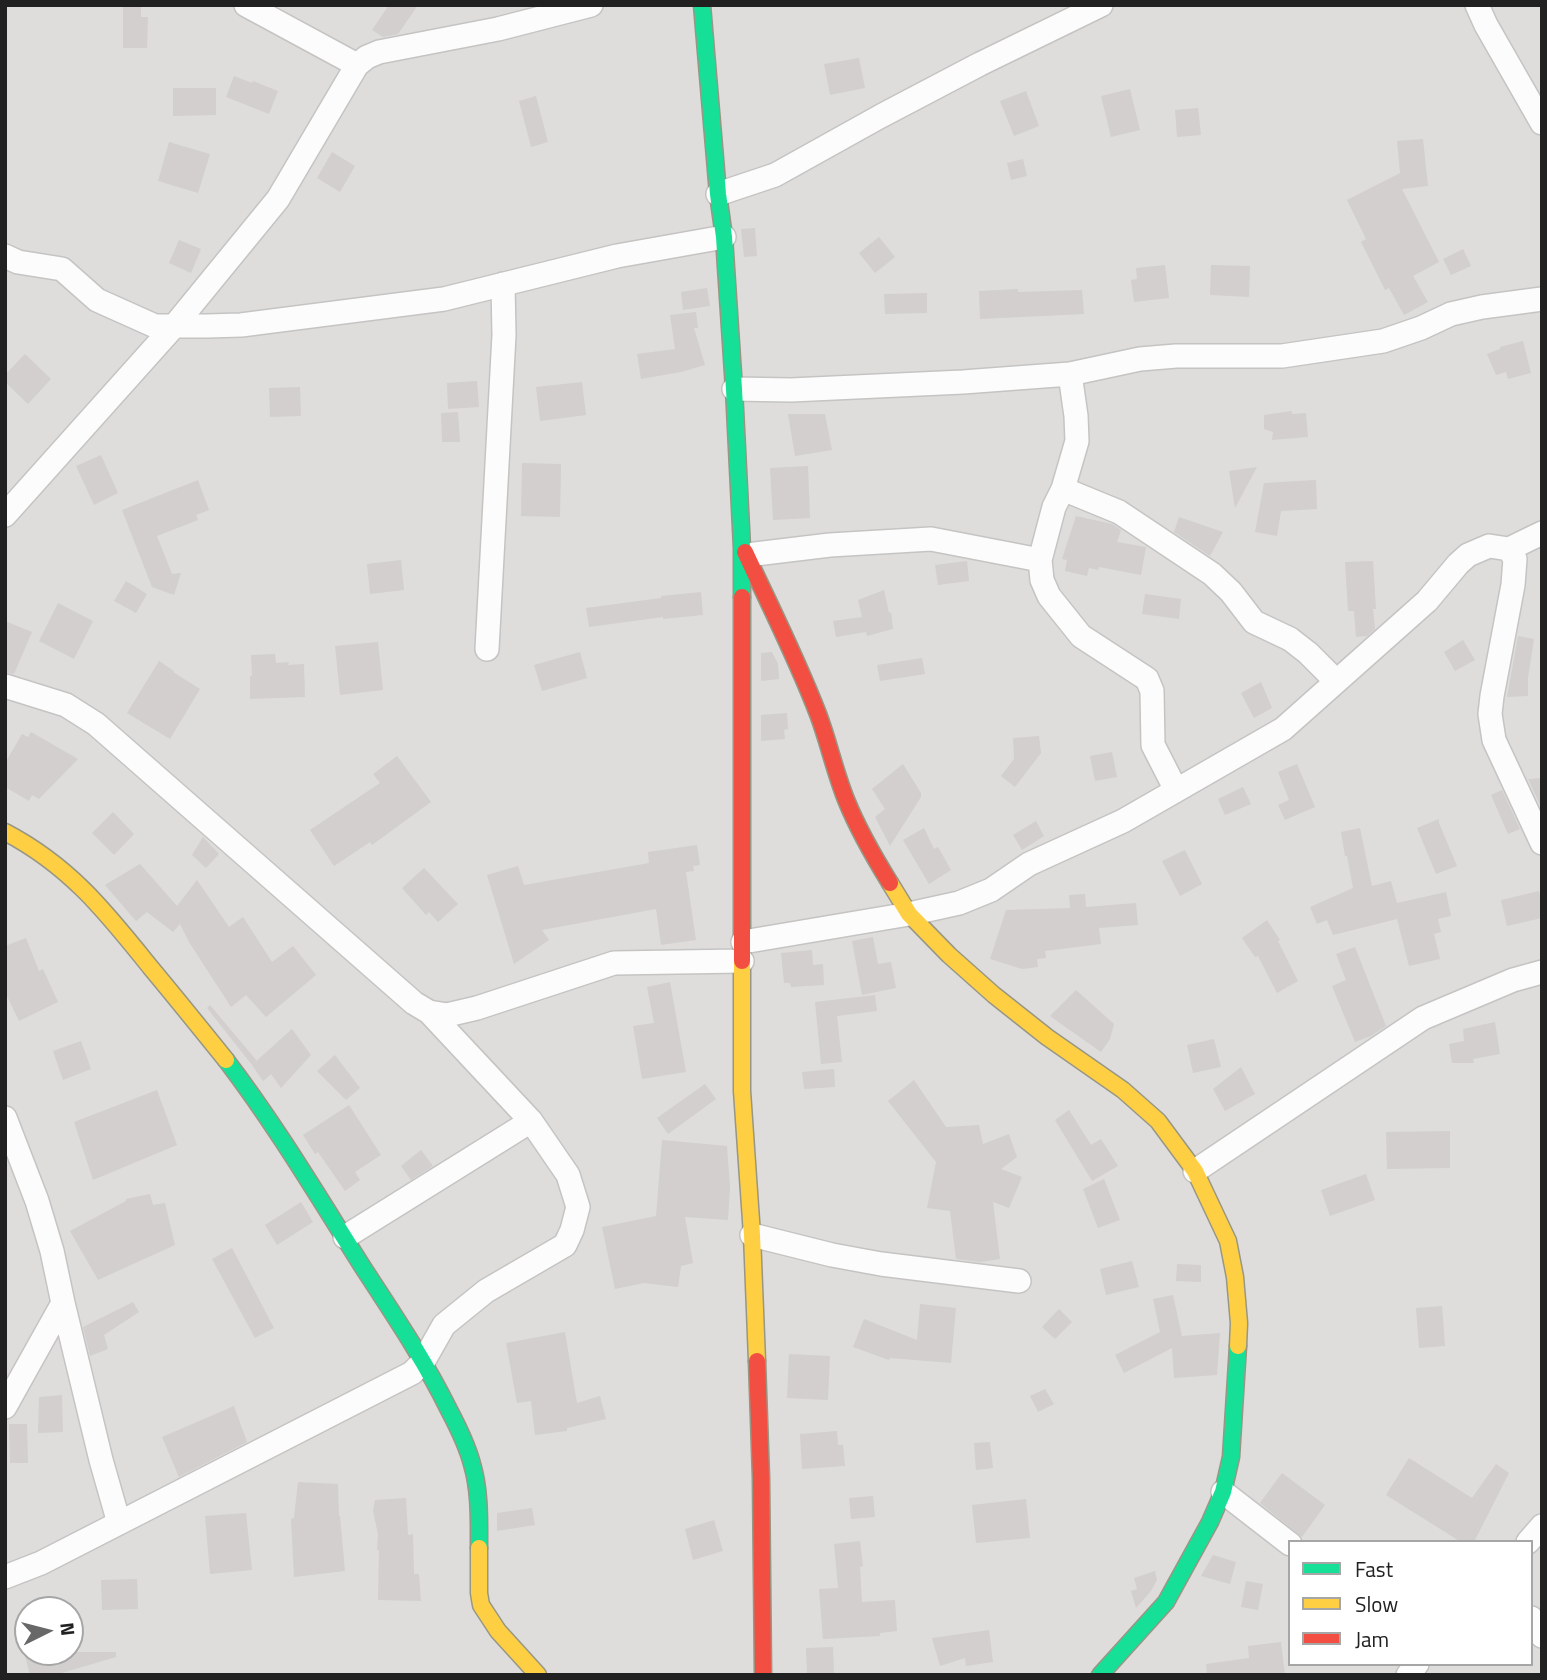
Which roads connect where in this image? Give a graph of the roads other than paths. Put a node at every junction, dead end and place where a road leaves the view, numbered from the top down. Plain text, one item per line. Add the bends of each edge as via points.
1 (246, 5) edge
2 (591, 5) edge
3 (702, 5) edge
4 (1101, 5) edge
5 (1477, 5) edge
6 (357, 65) junction
7 (1542, 123) edge
8 (718, 194) junction
9 (724, 237) junction
10 (5, 256) edge
11 (503, 284) junction
12 (1542, 299) edge
13 (175, 325) junction
14 (1070, 374) junction
15 (734, 389) junction
16 (1063, 489) junction
17 (5, 515) edge
18 (1542, 533) edge
19 (1509, 549) junction
20 (744, 552) junction
21 (1040, 560) junction
22 (487, 649) dead end
23 (1336, 681) junction
24 (5, 686) edge
25 (1176, 790) junction
26 (5, 832) edge
27 (1542, 843) edge
28 (909, 914) junction
29 (743, 952) junction
30 (1542, 972) edge
31 (429, 1012) junction
32 (5, 1118) edge
33 (531, 1121) junction
34 (1195, 1171) junction
35 (752, 1236) junction
36 (345, 1237) junction
37 (1019, 1281) dead end
38 (62, 1303) junction
39 (423, 1362) junction
40 (5, 1407) edge
41 (1223, 1492) junction
42 (119, 1523) junction
43 (1542, 1526) edge
44 (1530, 1540) edge
45 (1288, 1542) edge
46 (5, 1577) edge
47 (538, 1675) edge
48 (762, 1675) edge
49 (1100, 1675) edge

1 - 6 street
2 - 6 street via 379,52
3 - 8 street
4 - 8 street via 936,87 775,175
5 - 7 street
6 - 13 street via 278,199
8 - 9 street
9 - 11 street via 617,256
9 - 15 street
10 - 13 street via 62,269 97,300 155,326
11 - 13 street via 444,299 323,315 242,325
11 - 22 street
12 - 14 street via 1451,314 1383,341 1282,356 1140,359
13 - 17 street
14 - 15 street via 791,390
14 - 16 street via 1077,441
15 - 20 street
16 - 21 street
16 - 23 street via 1119,512 1212,574 1254,622 1290,639
18 - 19 street
19 - 23 street via 1489,545 1468,555 1427,601
19 - 27 street via 1515,559 1513,585 1490,714 1494,740
20 - 21 street via 931,539
20 - 28 street via 800,668 847,803
20 - 29 street
21 - 25 street via 1041,580 1049,596 1081,636 1147,679 1152,691 1153,745
23 - 25 street via 1283,729
24 - 31 street via 66,705 96,724
25 - 28 street via 1123,821 1028,864 991,890
26 - 36 street via 60,866 102,908 252,1096
28 - 29 street
28 - 34 street via 994,995 1158,1121
29 - 31 street via 614,963 477,1009 447,1015
29 - 35 street via 742,1091
30 - 34 street via 1423,1017
31 - 33 street
32 - 38 street via 37,1201
33 - 36 street
33 - 39 street via 568,1175 578,1207 572,1230 565,1245 486,1291 444,1325
34 - 41 street via 1228,1241 1235,1276 1239,1323 1231,1458
35 - 37 street via 881,1264
35 - 48 street
36 - 39 street
38 - 40 street
38 - 42 street
39 - 42 street via 405,1377
39 - 47 street via 473,1466 481,1605
41 - 45 street
41 - 49 street via 1166,1602
42 - 46 street
43 - 44 street

